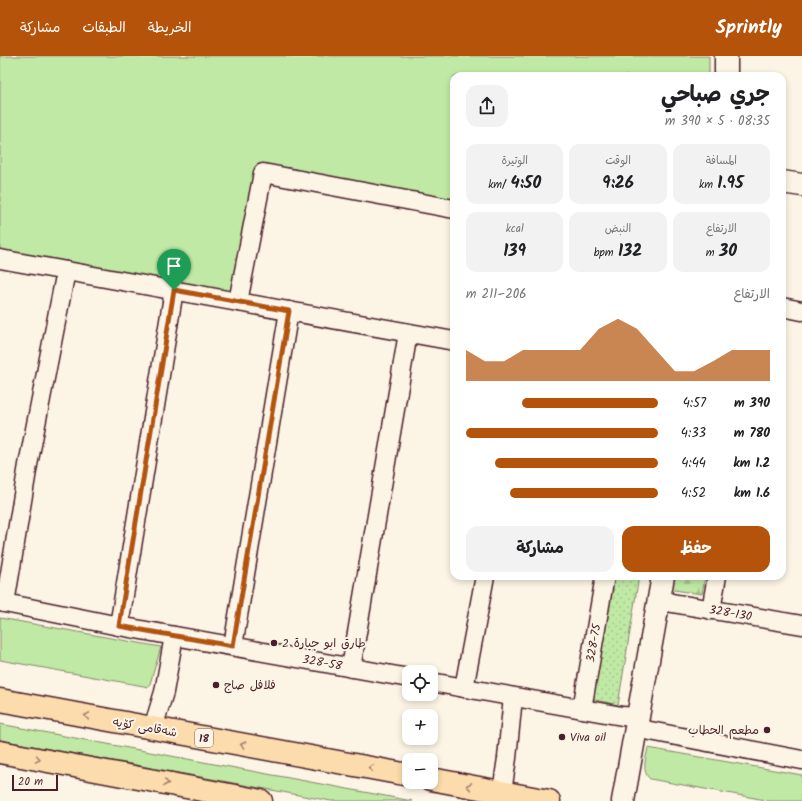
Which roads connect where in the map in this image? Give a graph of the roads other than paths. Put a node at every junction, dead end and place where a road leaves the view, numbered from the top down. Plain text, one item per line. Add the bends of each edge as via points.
1 (726, 56) edge
2 (726, 72) edge
3 (786, 183) edge
4 (802, 185) edge
5 (450, 208) edge
6 (0, 259) edge
7 (66, 271) junction
8 (174, 290) junction
9 (238, 302) junction
10 (786, 308) edge
11 (289, 311) junction
12 (802, 311) edge
13 (408, 333) junction
14 (450, 340) edge
15 (484, 580) edge
16 (604, 580) edge
17 (662, 580) edge
18 (716, 580) edge
19 (659, 599) junction
20 (2, 603) edge
21 (710, 610) junction
22 (802, 625) edge
23 (119, 626) junction
24 (174, 636) junction
25 (233, 646) junction
26 (351, 668) junction
27 (402, 677) edge
28 (438, 683) edge
29 (464, 688) junction
30 (513, 697) junction
31 (0, 700) edge
32 (582, 709) junction
33 (637, 721) junction
34 (153, 728) junction
35 (0, 752) edge
36 (802, 760) edge
37 (402, 774) edge
38 (438, 780) edge
39 (502, 792) junction
40 (261, 801) edge
41 (549, 801) edge
42 (623, 801) edge

1 - 2 street
3 - 4 street
5 - 9 street via 263,173
6 - 7 street
7 - 8 street
7 - 20 street
8 - 9 street
8 - 23 street
9 - 11 street
10 - 12 street
11 - 13 street
11 - 25 street
13 - 14 street
13 - 26 street
15 - 29 street
16 - 32 street, 328-75
17 - 19 street
18 - 21 street
19 - 21 street, 328-130
19 - 33 street
20 - 23 street, 328-58
21 - 22 street, 328-130
23 - 24 street, 328-58
24 - 25 street, 328-58
24 - 34 street via 164,692
25 - 26 street, 328-58
26 - 27 street, 328-58
28 - 29 street
29 - 30 street
30 - 32 street
30 - 39 street
34 -> 31 highway, شەقامی کۆیە / 18
32 - 33 street
33 - 36 street via 646,730
33 - 42 street
37 -> 34 highway, شەقامی کۆیە / 18
35 -> 40 highway
39 -> 38 highway
39 - 41 highway

